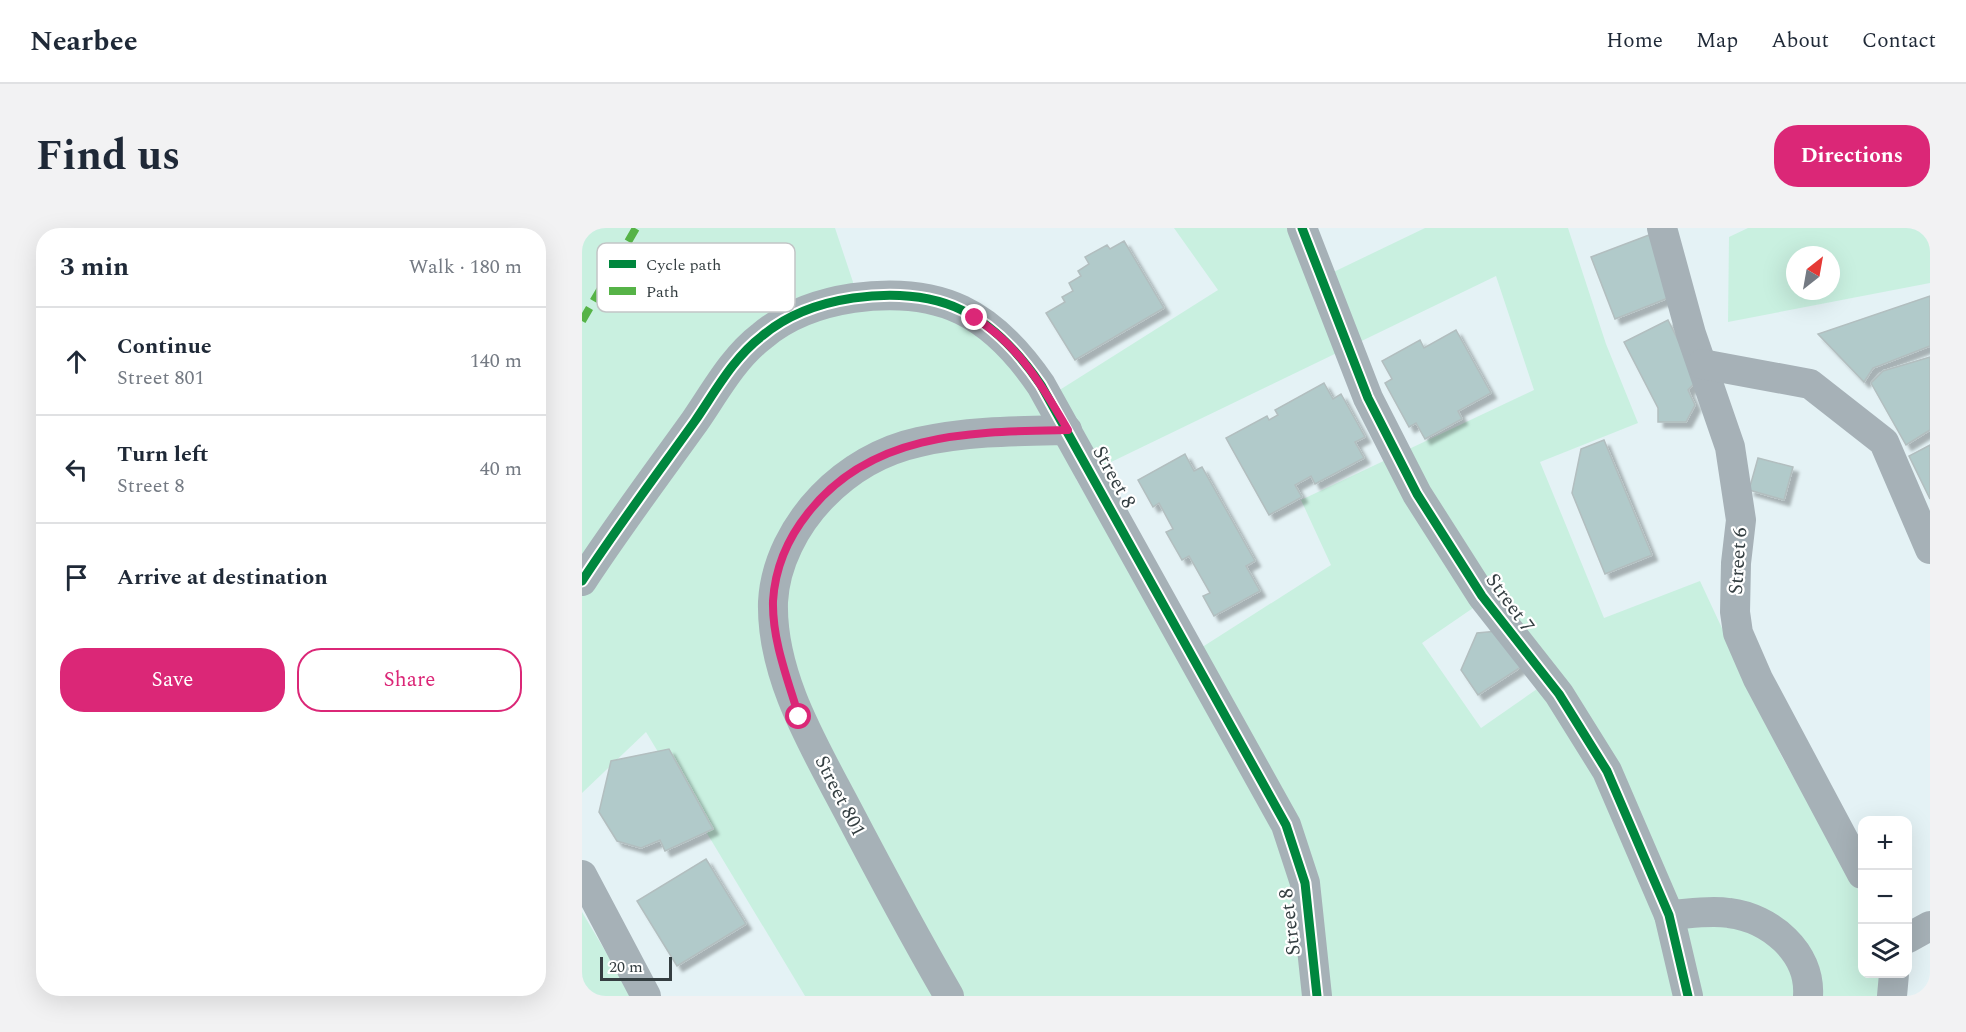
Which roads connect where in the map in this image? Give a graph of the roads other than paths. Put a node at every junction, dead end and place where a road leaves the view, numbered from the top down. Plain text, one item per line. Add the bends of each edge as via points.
1 (1302, 228) edge
2 (1662, 228) edge
3 (1702, 364) junction
4 (1068, 430) junction
5 (1930, 549) edge
6 (582, 581) edge
7 (1861, 870) edge
8 (582, 875) edge
9 (1669, 915) junction
10 (1930, 926) edge
11 (1912, 936) edge
12 (1894, 978) edge
13 (646, 996) edge
14 (949, 996) edge
15 (1317, 996) edge
16 (1688, 996) edge
17 (1808, 996) edge
18 (1892, 996) edge

1 - 9 street, Street 7 via 1390,446 1482,596 1585,732 1624,808
2 - 3 street, Street 6
3 - 5 street via 1810,384 1884,442
3 - 7 street, Street 6 via 1730,447 1739,495 1735,612 1738,633 1758,680
4 - 6 street, Street 8 via 1024,360 992,328 954,307 934,299 901,294 818,305 772,329 744,353
4 - 14 street, Street 801 via 949,436 917,442 872,458 831,487 816,503 800,523 780,563 773,601 775,627 799,717 898,909
4 - 15 street, Street 8 via 1286,825 1305,883
8 - 13 street
9 - 16 street, Street 7
9 - 17 street via 1731,913 1769,927 1801,959
10 - 11 street
12 - 18 street

